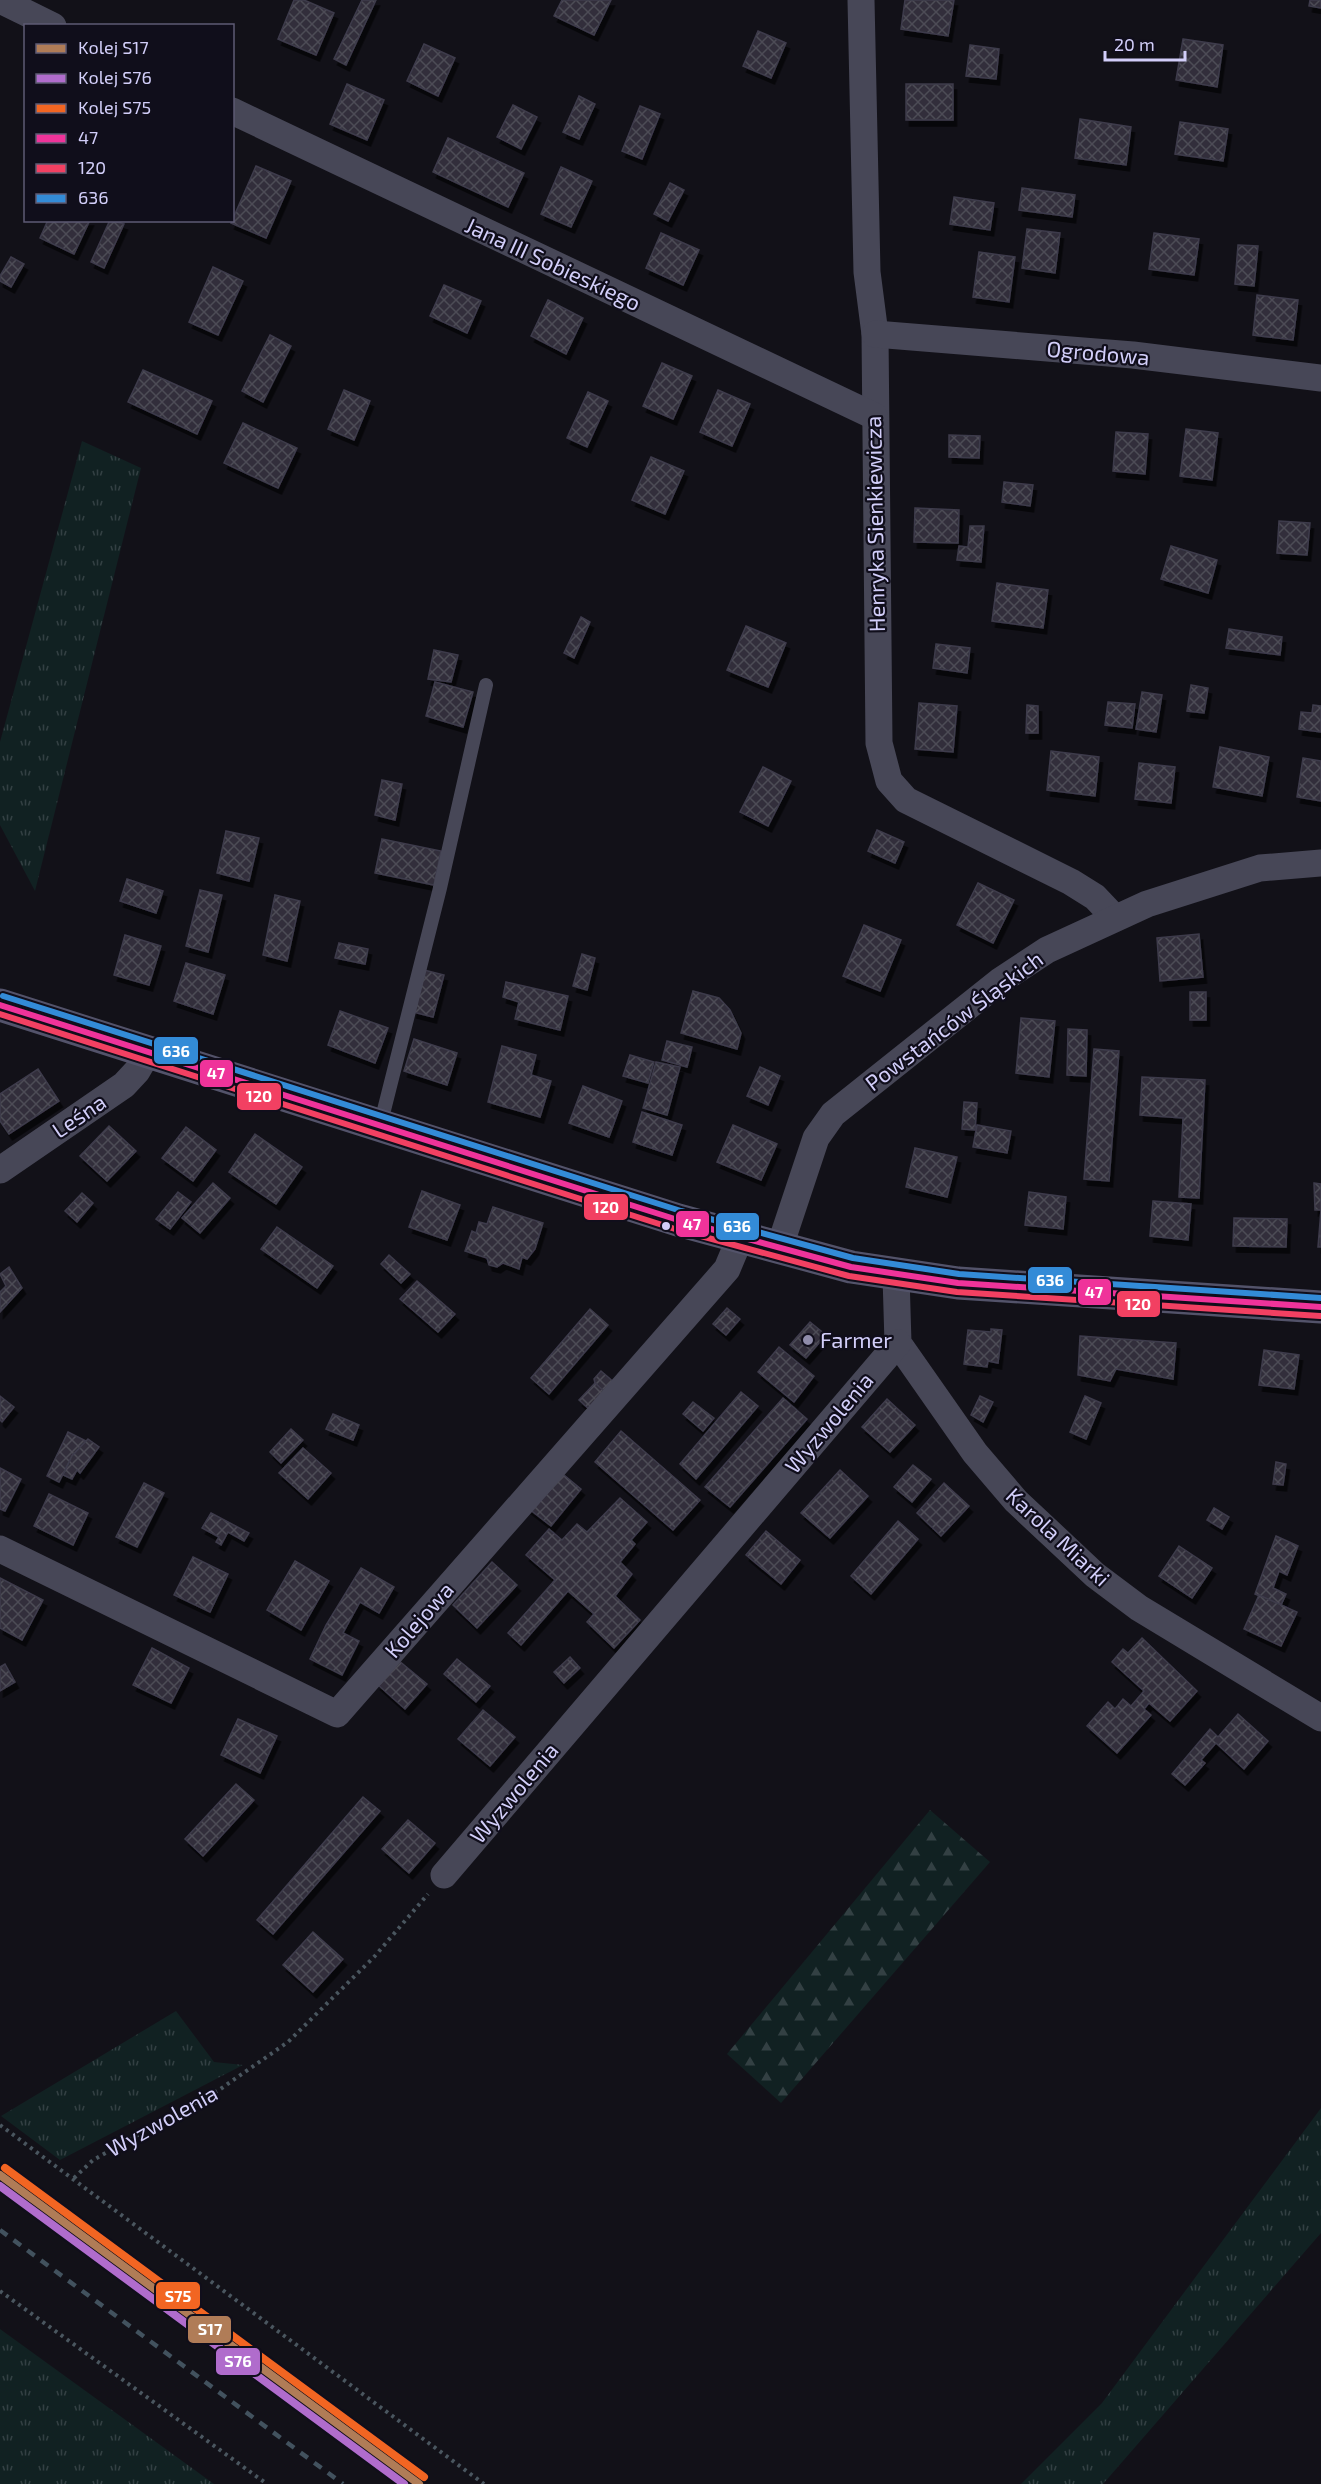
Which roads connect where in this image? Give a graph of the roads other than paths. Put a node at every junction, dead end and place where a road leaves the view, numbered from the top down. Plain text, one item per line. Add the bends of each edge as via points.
1 (0, 0) edge
2 (861, 0) edge
3 (49, 24) edge
4 (234, 112) edge
5 (875, 334) junction
6 (1321, 378) edge
7 (874, 416) junction
8 (486, 685) dead end
9 (1321, 863) edge
10 (1114, 917) junction
11 (0, 1005) edge
12 (148, 1052) junction
13 (380, 1126) junction
14 (0, 1170) edge
15 (740, 1238) junction
16 (779, 1249) junction
17 (896, 1276) junction
18 (1321, 1308) edge
19 (898, 1343) junction
20 (0, 1550) edge
21 (1321, 1718) edge
22 (444, 1875) road end

1 - 3 street
2 - 5 street, Henryka Sienkiewicza via 867,272
4 - 7 street, Jana III Sobieskiego
5 - 6 street, Ogrodowa via 1133,355
5 - 7 street, Henryka Sienkiewicza
7 - 10 street, Henryka Sienkiewicza via 879,743 890,781 920,809 1071,882 1095,897
8 - 13 lane
9 - 10 street, Powstańców Śląskich via 1260,868
10 - 16 street, Powstańców Śląskich via 1047,950 1000,981 833,1114 816,1138
11 - 12 main road
12 - 13 main road
12 - 14 street, Leśna via 124,1085
13 - 15 main road
15 - 16 main road
15 - 20 street, Kolejowa via 728,1269 337,1714
16 - 17 main road
17 - 18 main road via 1010,1288
17 - 19 street
19 - 21 street, Karola Miarki via 997,1480 1095,1575 1185,1637
19 - 22 street, Wyzwolenia

